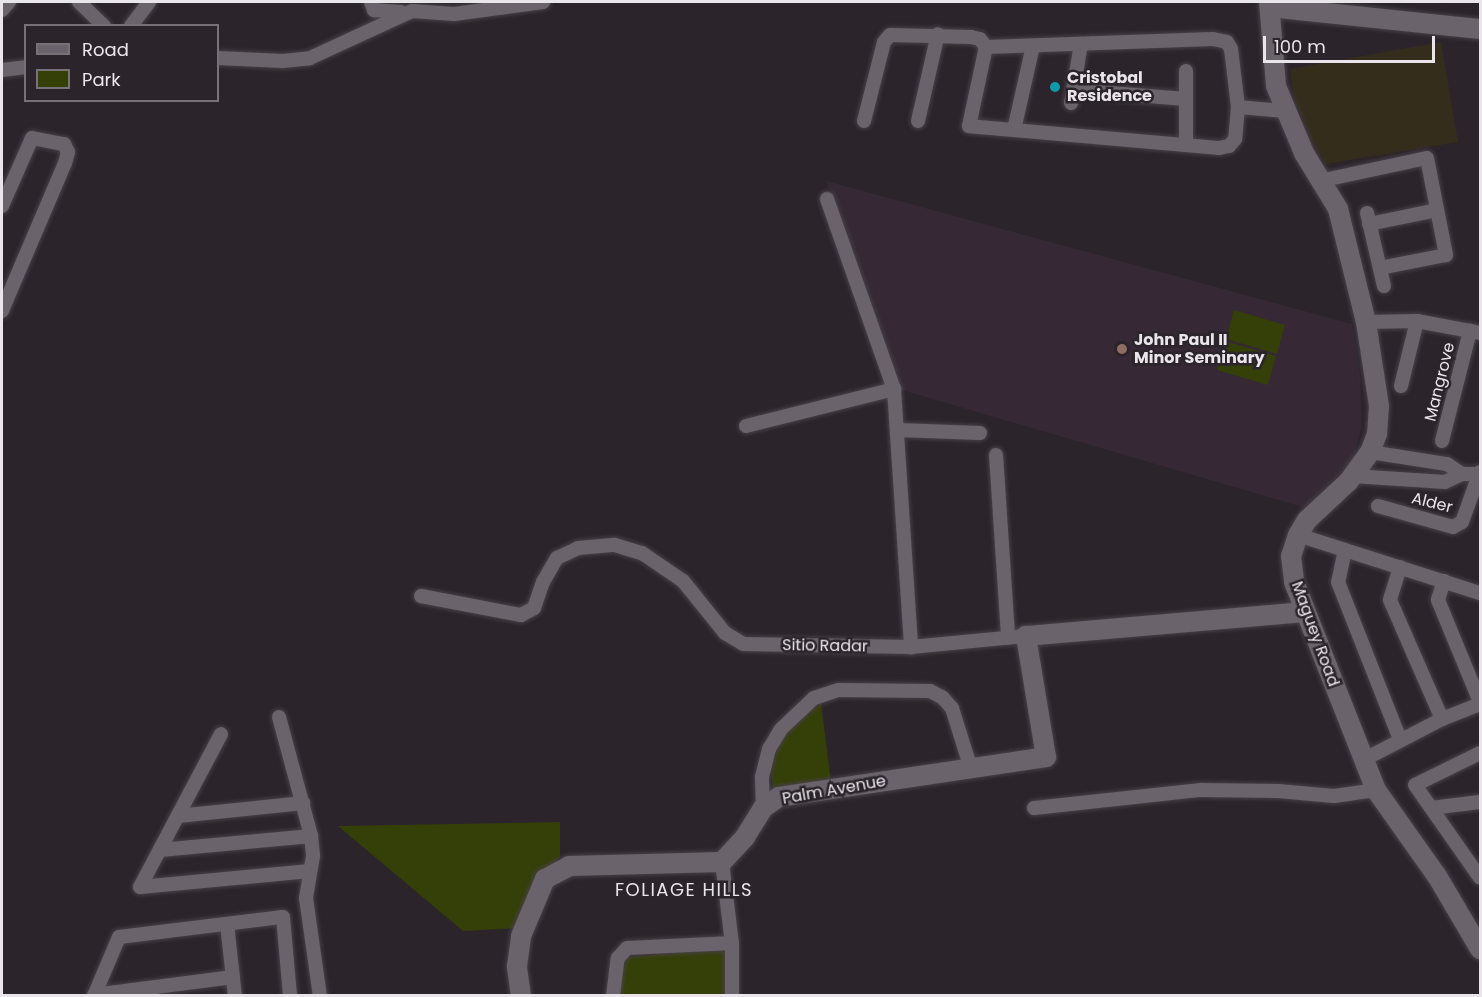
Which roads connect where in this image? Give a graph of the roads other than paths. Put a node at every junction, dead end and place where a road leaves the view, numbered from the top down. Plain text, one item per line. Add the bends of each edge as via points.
1 (9, 2) edge
2 (149, 2) edge
3 (371, 2) edge
4 (543, 2) edge
5 (84, 3) edge
6 (1269, 4) edge
7 (2, 10) edge
8 (412, 10) junction
9 (102, 24) edge
10 (132, 24) edge
11 (1480, 29) edge
12 (938, 34) junction
13 (1081, 44) junction
14 (986, 46) junction
15 (1033, 46) junction
16 (219, 58) edge
17 (24, 67) edge
18 (2, 70) edge
19 (1186, 71) dead end
20 (1186, 99) junction
21 (1238, 107) junction
22 (1284, 111) junction
23 (864, 121) dead end
24 (918, 121) dead end
25 (1014, 130) junction
26 (1186, 145) junction
27 (1324, 180) junction
28 (827, 199) dead end
29 (3, 200) edge
30 (1437, 210) junction
31 (1380, 268) junction
32 (1384, 286) dead end
33 (2, 311) edge
34 (1417, 321) junction
35 (1366, 322) junction
36 (1475, 332) edge
37 (1401, 386) dead end
38 (894, 389) junction
39 (746, 426) dead end
40 (898, 430) junction
41 (980, 433) dead end
42 (1442, 441) dead end
43 (1370, 452) junction
44 (996, 455) dead end
45 (1480, 473) edge
46 (1462, 474) junction
47 (1353, 476) junction
48 (1378, 506) dead end
49 (1298, 535) junction
50 (1345, 550) junction
51 (1400, 567) junction
52 (1444, 581) junction
53 (1480, 593) edge
54 (421, 596) dead end
55 (1304, 612) junction
56 (1017, 637) junction
57 (911, 647) junction
58 (1480, 703) edge
59 (279, 717) dead end
60 (1442, 719) junction
61 (221, 734) dead end
62 (1400, 740) junction
63 (1480, 753) edge
64 (1363, 760) junction
65 (971, 769) junction
66 (1376, 790) junction
67 (1480, 802) edge
68 (303, 803) junction
69 (763, 808) junction
70 (1034, 808) dead end
71 (1431, 808) junction
72 (178, 816) junction
73 (310, 836) junction
74 (160, 850) junction
75 (1473, 856) edge
76 (722, 862) junction
77 (310, 871) junction
78 (1480, 878) edge
79 (228, 924) junction
80 (732, 944) junction
81 (1480, 949) edge
82 (233, 977) junction
83 (187, 989) edge
84 (137, 992) edge
85 (94, 995) edge
86 (235, 996) edge
87 (290, 996) edge
88 (320, 996) edge
89 (521, 996) edge
90 (614, 996) edge
91 (732, 996) edge

1 - 7 street
2 - 10 street
3 - 8 street via 374,10 380,12
4 - 8 street via 454,14
5 - 9 street
6 - 11 street
6 - 22 street via 1273,63
8 - 16 street via 310,58
12 - 14 street via 980,39
12 - 23 street via 888,37
12 - 24 street
13 - 15 street
13 - 20 street via 1072,97
13 - 21 street via 1223,40 1231,49
14 - 15 street
14 - 25 street via 969,126
15 - 25 street
17 - 18 street
19 - 20 street
20 - 26 street
21 - 22 street
21 - 26 street via 1235,139 1229,146
22 - 27 street
25 - 26 street
27 - 30 street via 1427,158
27 - 35 street via 1338,209
28 - 38 street
29 - 33 street via 32,138 64,144 68,152 65,163
30 - 31 street via 1446,255
30 - 31 street via 1368,219
31 - 32 street
34 - 35 street
34 - 36 street
34 - 37 street
35 - 43 street via 1379,406 1377,434
36 - 42 street, Mangrove
38 - 39 street
38 - 40 street
40 - 41 street
40 - 57 street
43 - 46 street via 1448,464
43 - 47 street
44 - 56 street
45 - 46 street
45 - 48 street, Alder via 1462,522 1454,527
46 - 47 street via 1445,482
47 - 49 street
49 - 50 street
49 - 55 street, Maguey Road via 1291,556
50 - 51 street
50 - 62 street via 1338,582
51 - 52 street
51 - 60 street via 1390,600
52 - 53 street
52 - 58 street via 1438,600
54 - 57 street, Sitio Radar via 521,615 534,608 557,558 578,548 615,545 642,553 683,580 735,641
55 - 56 street, Sitio Radar
55 - 64 street, Maguey Road
56 - 57 street, Sitio Radar
56 - 65 street, Palm Avenue via 1052,761
58 - 60 street
59 - 68 street
60 - 62 street
61 - 72 street
62 - 64 street
63 - 71 street via 1415,785
64 - 66 street, Maguey Road
65 - 69 street, Palm Avenue via 793,794
65 - 69 street via 952,708 942,697 930,692 839,690 814,698 781,729 769,748 762,777
66 - 70 street via 1334,796 1201,790
66 - 81 street, Maguey Road via 1437,876
67 - 71 street
68 - 72 street
68 - 73 street
69 - 76 street, Palm Avenue via 745,837
71 - 75 street
72 - 74 street
73 - 74 street
73 - 77 street
74 - 77 street via 140,887
75 - 78 street
76 - 80 street
76 - 89 street via 569,866 545,879 521,936 517,966
77 - 88 street via 306,898
79 - 82 street
79 - 85 street via 119,937
79 - 87 street via 283,917
80 - 90 street via 627,948 618,958
80 - 91 street
82 - 83 street
82 - 86 street
83 - 84 street
84 - 85 street

